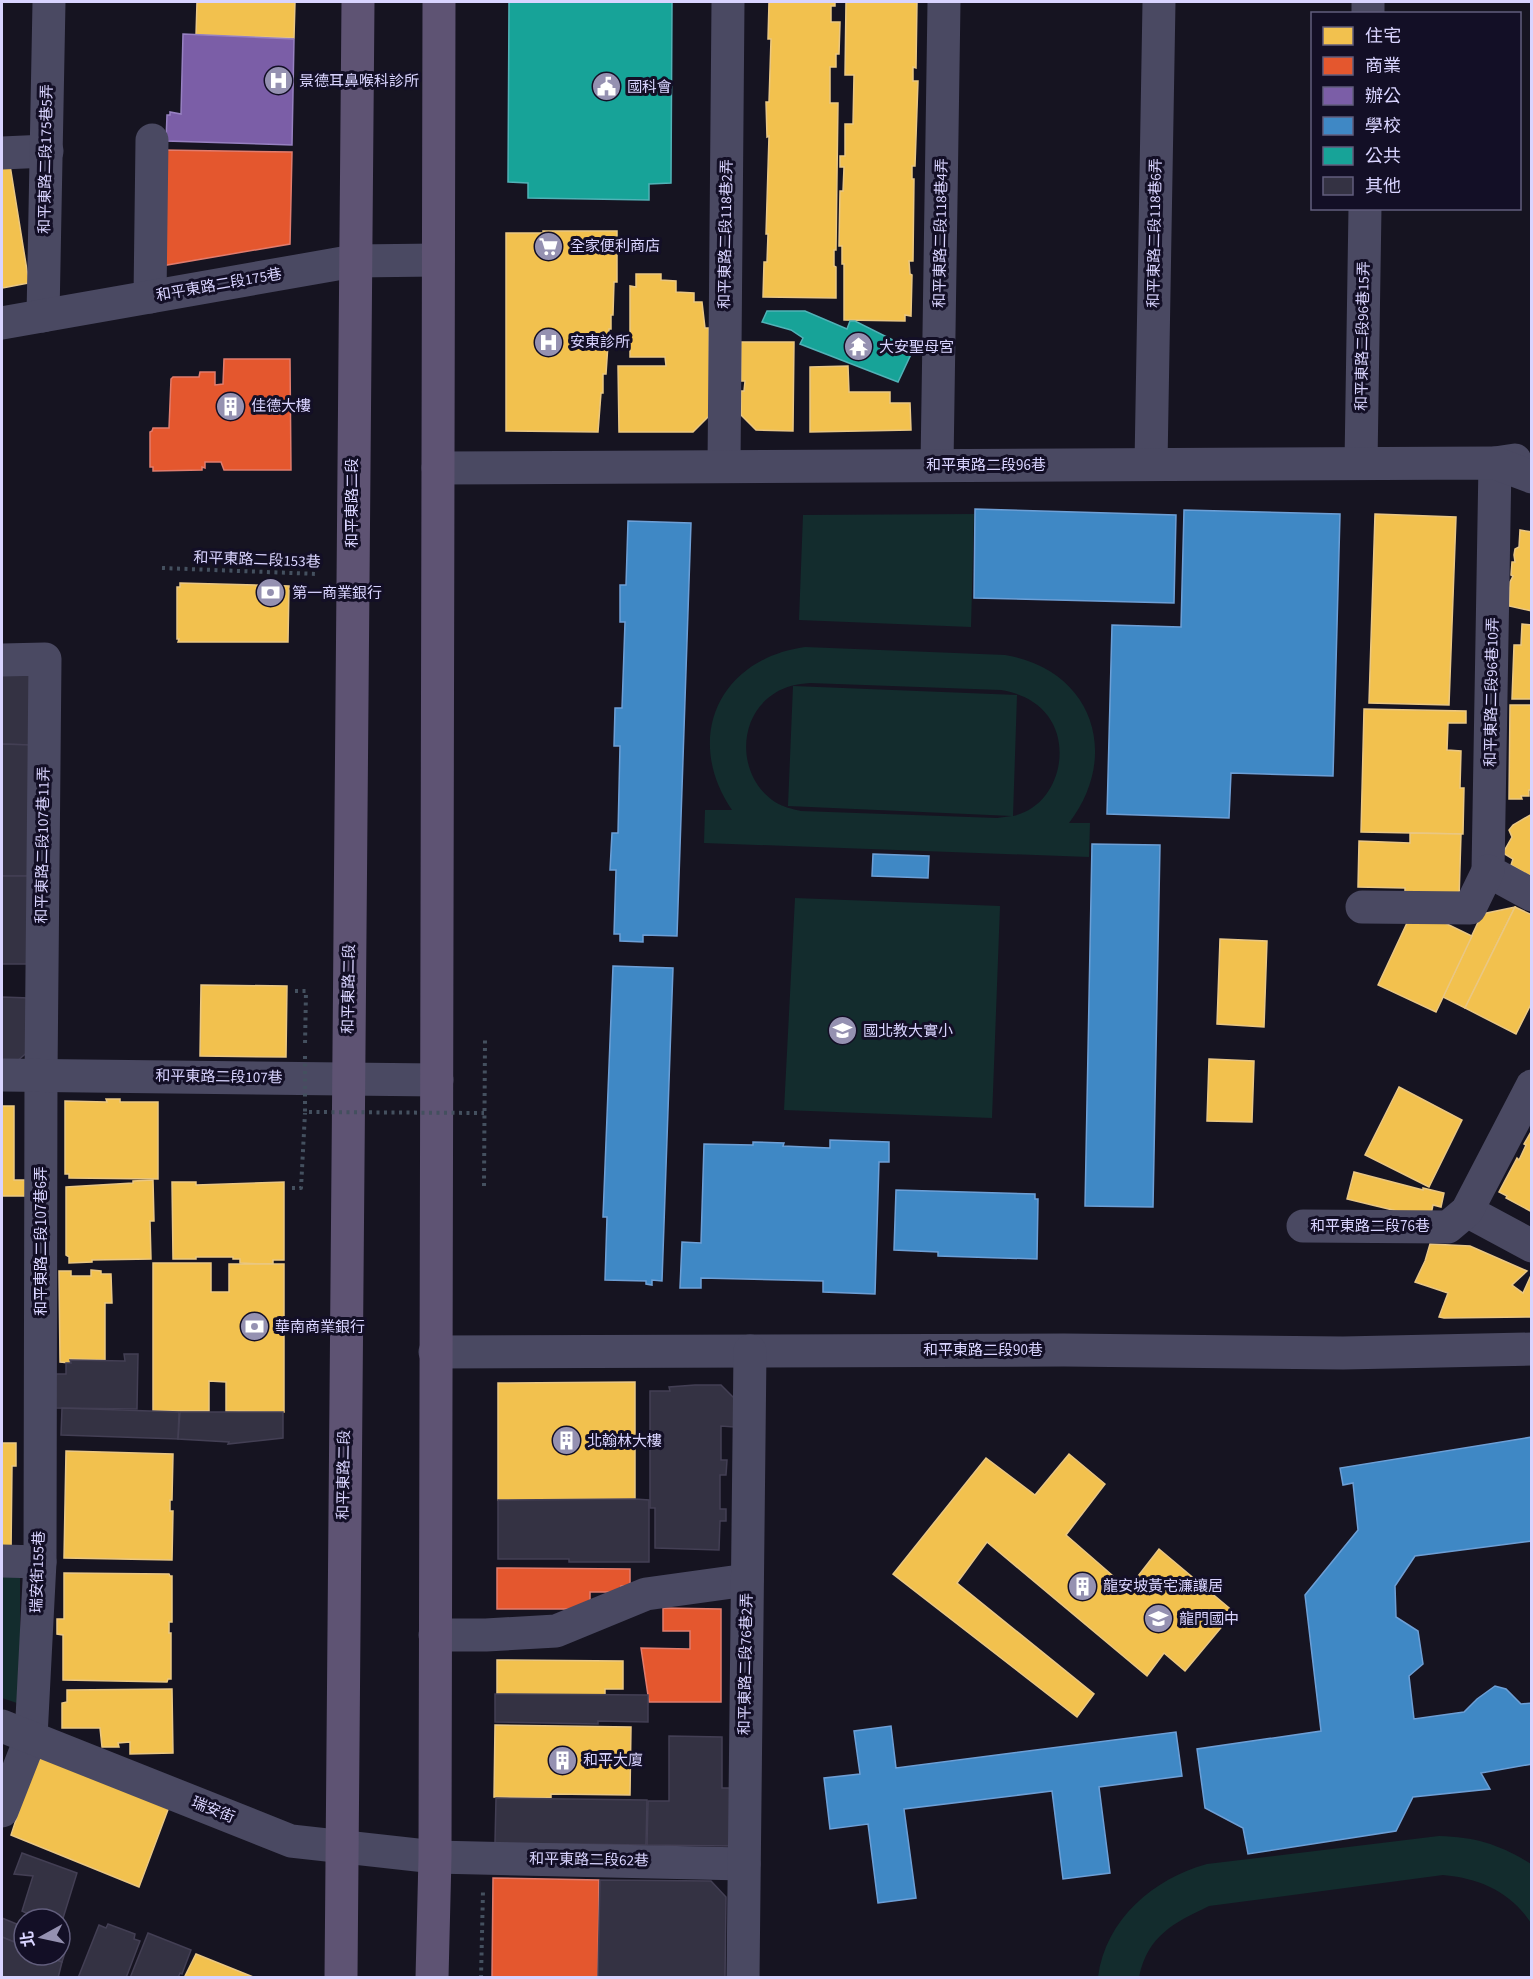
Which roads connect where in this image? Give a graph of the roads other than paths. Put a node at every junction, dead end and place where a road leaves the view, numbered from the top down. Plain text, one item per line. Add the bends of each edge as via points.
1 (49, 2) edge
2 (358, 2) edge
3 (439, 2) edge
4 (729, 2) edge
5 (944, 2) edge
6 (1159, 2) edge
7 (152, 140) dead end
8 (47, 151) junction
9 (2, 153) edge
10 (1365, 210) edge
11 (438, 260) junction
12 (354, 261) junction
13 (150, 297) junction
14 (43, 316) junction
15 (2, 323) edge
16 (1532, 458) edge
17 (1361, 463) junction
18 (1495, 463) junction
19 (1151, 464) junction
20 (937, 465) junction
21 (724, 466) junction
22 (438, 468) junction
23 (1532, 477) edge
24 (2, 660) edge
25 (1488, 872) junction
26 (1532, 895) edge
27 (1362, 907) dead end
28 (2, 1075) edge
29 (41, 1076) junction
30 (348, 1078) junction
31 (436, 1080) junction
32 (1532, 1086) edge
33 (1467, 1211) junction
34 (1303, 1226) dead end
35 (1532, 1246) edge
36 (1532, 1349) edge
37 (750, 1351) junction
38 (435, 1352) junction
39 (40, 1407) joint
40 (2, 1561) edge
41 (40, 1562) junction
42 (747, 1580) junction
43 (435, 1635) junction
44 (16, 1732) edge
45 (2, 1811) edge
46 (342, 1847) junction
47 (435, 1857) junction
48 (744, 1864) junction
49 (340, 1977) edge
50 (432, 1977) edge
51 (743, 1977) edge

1 - 8 street, 和平東路二段175巷5弄
2 - 12 main road, 和平東路二段
3 - 11 main road
4 - 21 street, 和平東路二段118巷2弄
5 - 20 street, 和平東路二段118巷4弄
6 - 19 street, 和平東路二段118巷6弄
7 - 13 street
8 - 9 street
8 - 14 street, 和平東路二段175巷5弄
10 - 17 street, 和平東路二段96巷15弄
11 - 12 street, 和平東路二段175巷
11 - 22 main road
12 - 13 street, 和平東路二段175巷
12 - 30 main road, 和平東路二段
13 - 14 street, 和平東路二段175巷
14 - 15 street, 和平東路二段175巷
16 - 18 street
17 - 18 street, 和平東路二段96巷
17 - 19 street, 和平東路二段96巷
18 - 23 street, 和平東路二段96巷
18 - 25 street, 和平東路二段96巷10弄
19 - 20 street, 和平東路二段96巷
20 - 21 street, 和平東路二段96巷
21 - 22 street, 和平東路二段96巷
22 - 31 main road
24 - 29 street, 和平東路二段107巷11弄 via 45,659
25 - 26 street
25 - 27 street via 1470,908
28 - 29 street, 和平東路二段107巷
29 - 30 street, 和平東路二段107巷
29 - 39 street, 和平東路二段107巷6弄
30 - 31 street, 和平東路二段107巷
30 - 46 main road, 和平東路二段
31 - 38 main road
32 - 33 street
33 - 34 street, 和平東路二段76巷 via 1448,1227
33 - 35 street
36 - 37 street, 和平東路二段90巷 via 1343,1353
37 - 38 street, 和平東路二段90巷
37 - 42 street, 和平東路二段76巷2弄
38 - 43 main road
39 - 41 street, 瑞安街155巷
40 - 41 street
41 - 44 street, 瑞安街155巷
42 - 43 street via 646,1594 556,1631
42 - 48 street, 和平東路二段76巷2弄
43 - 47 main road
44 - 45 street, 瑞安街155巷
44 - 46 street, 瑞安街 via 291,1841
46 - 47 street, 瑞安街
46 - 49 main road, 和平東路二段
47 - 48 street, 和平東路二段62巷
47 - 50 main road
48 - 51 street, 和平東路二段76巷2弄

